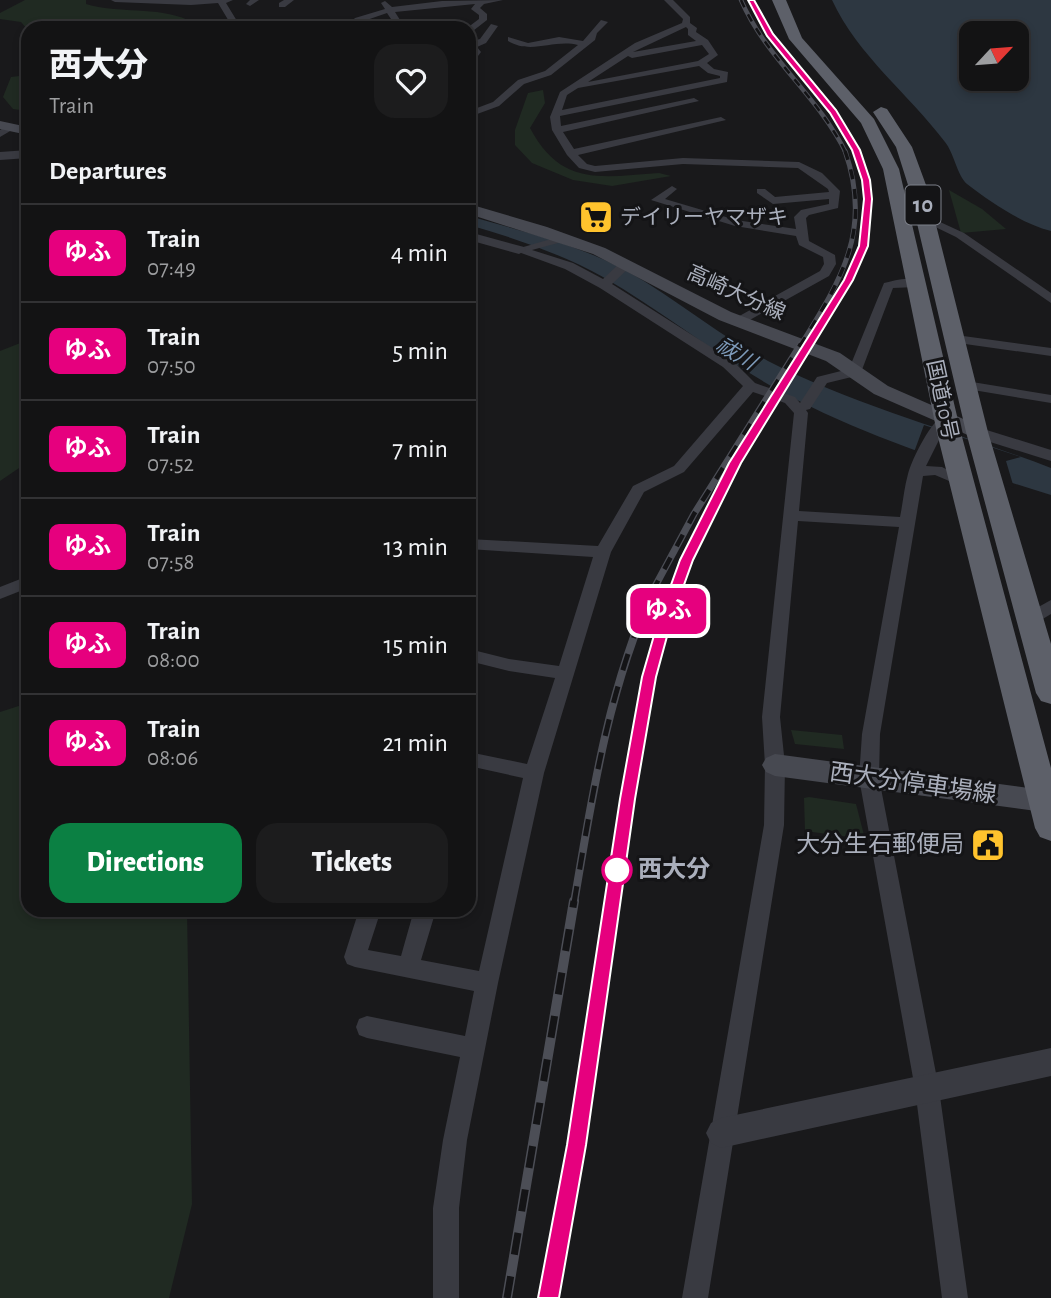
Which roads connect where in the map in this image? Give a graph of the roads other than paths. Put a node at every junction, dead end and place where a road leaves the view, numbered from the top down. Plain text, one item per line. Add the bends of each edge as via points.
1 (115, 0) edge
2 (290, 0) edge
3 (383, 0) edge
4 (483, 0) edge
5 (499, 0) edge
6 (668, 0) edge
7 (779, 0) edge
8 (796, 0) edge
9 (225, 1) edge
10 (421, 3) edge
11 (282, 5) dead end
12 (391, 10) junction
13 (233, 21) dead end
14 (356, 21) edge
15 (397, 21) edge
16 (604, 22) dead end
17 (686, 24) junction
18 (476, 25) edge
19 (494, 26) dead end
20 (511, 39) dead end
21 (705, 42) junction
22 (476, 44) edge
23 (585, 44) junction
24 (575, 52) junction
25 (589, 54) dead end
26 (602, 57) dead end
27 (618, 58) junction
28 (701, 63) junction
29 (571, 88) junction
30 (694, 101) dead end
31 (476, 111) edge
32 (556, 114) junction
33 (721, 120) dead end
34 (556, 130) junction
35 (571, 153) junction
36 (21, 154) edge
37 (0, 156) edge
38 (672, 188) dead end
39 (761, 191) dead end
40 (835, 195) junction
41 (476, 211) edge
42 (927, 219) junction
43 (800, 233) junction
44 (476, 238) edge
45 (560, 239) junction
46 (522, 249) junction
47 (625, 265) junction
48 (605, 283) junction
49 (916, 283) junction
50 (1051, 299) edge
51 (739, 322) junction
52 (956, 339) junction
53 (1051, 352) edge
54 (855, 372) junction
55 (966, 385) junction
56 (750, 386) junction
57 (1051, 399) edge
58 (802, 407) junction
59 (944, 427) junction
60 (979, 438) junction
61 (1051, 456) edge
62 (919, 465) junction
63 (960, 475) junction
64 (791, 516) junction
65 (908, 523) junction
66 (476, 544) edge
67 (603, 552) junction
68 (21, 585) edge
69 (0, 593) edge
70 (1041, 622) edge
71 (476, 656) edge
72 (565, 673) junction
73 (1051, 693) edge
74 (476, 761) edge
75 (775, 765) junction
76 (534, 773) junction
77 (869, 778) junction
78 (1049, 810) edge
79 (368, 917) edge
80 (423, 917) edge
81 (408, 968) junction
82 (487, 983) junction
83 (367, 1027) dead end
84 (474, 1049) junction
85 (1051, 1062) edge
86 (927, 1088) junction
87 (720, 1132) junction
88 (446, 1298) edge
89 (695, 1298) edge
90 (955, 1298) edge

1 - 9 street
2 - 11 street
3 - 12 street
4 - 5 street
4 - 10 street
4 - 18 street via 475,9 483,14
6 - 17 street via 685,15
7 - 49 highway, 国道10号 / 10 via 802,47 877,137 891,169
8 - 42 highway, 国道10号 / 10 via 821,49 894,130 912,166
9 - 13 street
10 - 12 street
12 - 14 street
12 - 15 street
16 - 23 street
17 - 21 street
17 - 27 street
19 - 22 street
20 - 23 street via 535,47 556,40
21 - 27 street
21 - 28 street via 714,55
23 - 24 street
24 - 25 street
24 - 31 street via 548,73 522,82 496,104
26 - 27 street
27 - 29 street
28 - 29 street
28 - 32 street via 725,74 724,80
29 - 32 street via 563,94
30 - 34 street
32 - 34 street
33 - 35 street
34 - 35 street
35 - 40 street via 583,166 596,169 683,161 799,165 829,184
36 - 37 street
38 - 43 street via 657,200 736,223
39 - 40 street via 773,201
40 - 43 street via 834,206 801,214
41 - 45 main road, 高崎大分線
42 - 50 street via 960,235
42 - 52 highway, 国道10号 / 10
43 - 51 street via 803,243 829,255 825,273
44 - 46 street
45 - 46 street
45 - 47 main road, 高崎大分線
46 - 48 street
47 - 48 street
47 - 51 main road, 高崎大分線
48 - 56 street via 728,364
49 - 54 street via 888,286
49 - 59 highway, 国道10号 / 10
51 - 54 main road, 高崎大分線 via 833,357
52 - 53 street
52 - 55 highway, 国道10号 / 10
54 - 58 street via 822,380
54 - 59 main road, 高崎大分線
55 - 57 street
55 - 60 highway, 国道10号 / 10
56 - 58 street
56 - 67 street via 679,468 638,489
58 - 64 street
59 - 60 main road, 高崎大分線
59 - 62 street
59 - 63 highway, 国道10号 / 10
60 - 61 street
60 - 70 highway, 国道10号 / 10
62 - 63 street
62 - 65 street
63 - 78 highway, 国道10号 / 10
64 - 65 street
64 - 75 street via 771,717
65 - 77 street via 871,734
66 - 67 street
67 - 72 street
68 - 69 street
70 - 73 highway, 国道10号 / 10
71 - 72 street
72 - 76 street
74 - 76 street
75 - 77 main road, 西大分停車場線
75 - 87 street via 774,825
76 - 82 street
77 - 78 main road, 西大分停車場線
77 - 86 street
79 - 81 street via 355,957
80 - 81 street
81 - 82 street
82 - 84 street
83 - 84 street
84 - 88 street via 446,1208
85 - 86 street
86 - 87 street
86 - 90 street
87 - 89 street

